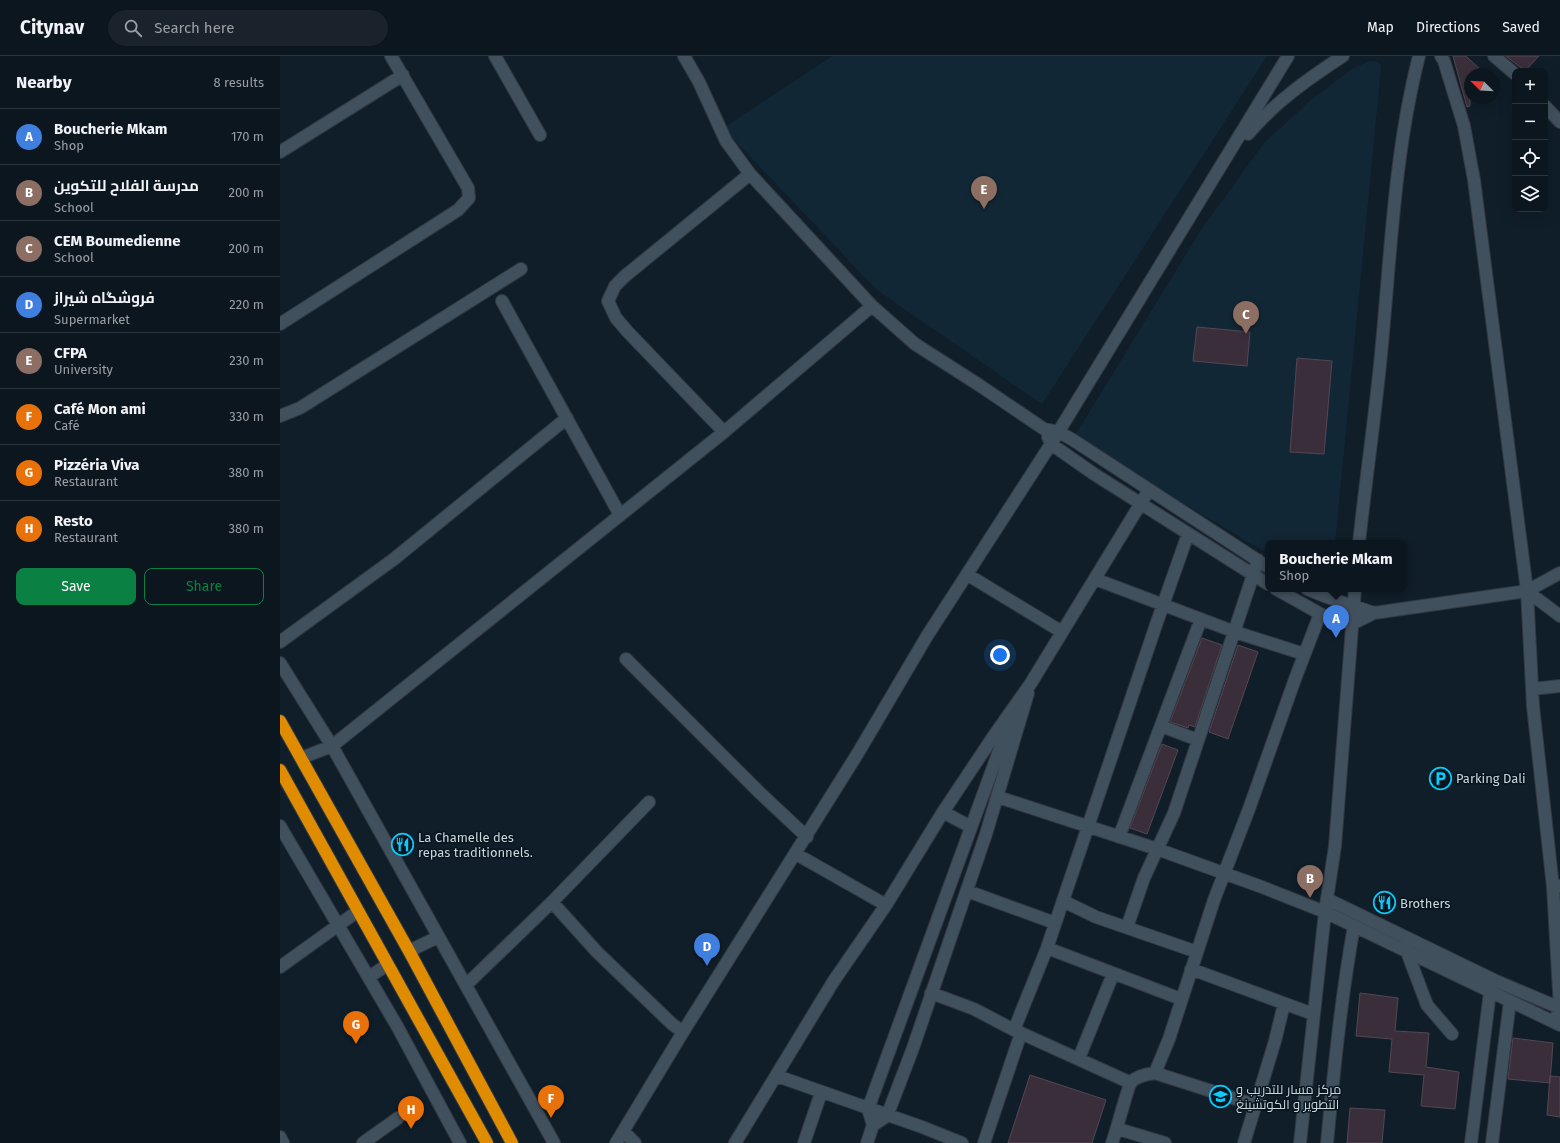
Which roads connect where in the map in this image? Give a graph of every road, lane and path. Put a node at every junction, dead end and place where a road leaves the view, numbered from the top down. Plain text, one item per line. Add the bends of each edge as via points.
1 (391, 56) edge
2 (495, 56) edge
3 (684, 56) edge
4 (1288, 56) edge
5 (1343, 56) edge
6 (1419, 56) edge
7 (1441, 56) edge
8 (1494, 56) edge
9 (1512, 71) edge
10 (403, 75) junction
11 (1548, 109) edge
12 (1560, 122) edge
13 (540, 135) dead end
14 (280, 152) edge
15 (1225, 161) junction
16 (750, 174) junction
17 (521, 269) dead end
18 (502, 301) dead end
19 (872, 306) junction
20 (280, 324) edge
21 (280, 416) edge
22 (566, 418) junction
23 (1044, 429) junction
24 (724, 432) junction
25 (1059, 432) junction
26 (1052, 444) junction
27 (1149, 490) junction
28 (1140, 504) junction
29 (620, 515) junction
30 (1188, 534) junction
31 (1359, 540) edge
32 (1263, 563) edge
33 (1560, 573) edge
34 (968, 575) junction
35 (1254, 575) junction
36 (1095, 579) junction
37 (1265, 582) edge
38 (1527, 591) junction
39 (1281, 592) edge
40 (1314, 592) edge
41 (1355, 592) edge
42 (1163, 605) junction
43 (1354, 606) junction
44 (1374, 613) junction
45 (1320, 614) junction
46 (1560, 616) edge
47 (1201, 619) junction
48 (1352, 624) junction
49 (1062, 632) junction
50 (1235, 632) junction
51 (280, 642) edge
52 (1304, 654) junction
53 (626, 659) dead end
54 (280, 663) edge
55 (1031, 683) junction
56 (1560, 686) edge
57 (1532, 689) junction
58 (1016, 704) junction
59 (280, 721) edge
60 (1161, 726) junction
61 (1198, 740) junction
62 (332, 746) junction
63 (300, 758) junction
64 (280, 770) edge
65 (998, 797) junction
66 (649, 802) dead end
67 (943, 812) junction
68 (280, 826) edge
69 (970, 827) junction
70 (1088, 827) junction
71 (807, 836) junction
72 (1119, 837) junction
73 (1157, 849) junction
74 (796, 854) junction
75 (1225, 874) junction
76 (1557, 886) edge
77 (966, 891) junction
78 (1327, 899) junction
79 (552, 902) junction
80 (1063, 902) junction
81 (886, 905) junction
82 (358, 911) junction
83 (1325, 912) junction
84 (1055, 923) junction
85 (338, 925) junction
86 (1354, 926) junction
87 (1127, 928) junction
88 (438, 937) junction
89 (931, 938) junction
90 (947, 944) junction
91 (1408, 946) junction
92 (1047, 948) junction
93 (409, 951) junction
94 (1197, 952) junction
95 (387, 965) junction
96 (280, 967) edge
97 (1191, 969) junction
98 (1114, 974) junction
99 (369, 977) junction
100 (466, 986) junction
101 (1490, 992) junction
102 (931, 993) junction
103 (1181, 999) junction
104 (1510, 1001) junction
105 (1284, 1004) junction
106 (1560, 1008) edge
107 (1313, 1014) junction
108 (1557, 1024) edge
109 (1018, 1031) junction
110 (683, 1032) junction
111 (1452, 1034) dead end
112 (1080, 1058) junction
113 (1155, 1073) junction
114 (777, 1076) junction
115 (1130, 1083) junction
116 (821, 1093) junction
117 (1255, 1105) junction
118 (868, 1109) junction
119 (887, 1116) junction
120 (398, 1118) dead end
121 (873, 1124) junction
122 (1118, 1129) junction
123 (624, 1132) junction
124 (280, 1137) edge
125 (283, 1143) edge
126 (363, 1143) edge
127 (460, 1143) edge
128 (487, 1143) edge
129 (512, 1143) edge
130 (554, 1143) edge
131 (616, 1143) edge
132 (635, 1143) edge
133 (735, 1143) edge
134 (804, 1143) edge
135 (867, 1143) edge
136 (962, 1143) edge
137 (984, 1143) edge
138 (1112, 1143) edge
139 (1165, 1143) edge
140 (1244, 1143) edge
141 (1300, 1143) edge
142 (1327, 1143) edge
143 (1471, 1143) edge
144 (1492, 1143) edge

1 - 10 street
2 - 13 street
3 - 16 street via 726,141
4 - 15 street
5 - 15 street via 1290,92 1269,111
6 - 31 street via 1404,126
7 - 38 street via 1464,126 1471,162
8 - 9 street
10 - 14 street
10 - 20 street via 468,188 469,198 458,210
11 - 12 street
15 - 25 street
16 - 19 street
16 - 24 street via 624,276 615,286 608,301 616,318 627,331
17 - 21 street via 300,408
18 - 22 street
19 - 23 street via 915,344
19 - 24 street
22 - 29 street
22 - 51 street via 394,559
23 - 25 street
23 - 26 street
24 - 29 street
25 - 26 street
25 - 27 street
26 - 28 street
26 - 34 street
27 - 28 street
27 - 32 street
28 - 30 street
28 - 36 street
29 - 62 street
30 - 35 street
30 - 42 street
32 - 35 street
33 - 38 street
34 - 49 street
34 - 71 street via 927,636
35 - 37 street
35 - 50 street
36 - 42 street
36 - 49 street
38 - 44 street
38 - 46 street
38 - 57 street
39 - 45 street
40 - 43 street via 1333,601
41 - 43 street
42 - 47 street
42 - 70 street
43 - 44 street
43 - 48 street
44 - 48 street
45 - 48 street
45 - 52 street
47 - 50 street
47 - 60 street
48 - 78 street via 1335,846
49 - 55 street
50 - 52 street
50 - 61 street
52 - 75 street
53 - 71 street via 753,786
54 - 62 street
55 - 58 street
55 - 65 street
56 - 57 street
57 - 76 street
58 - 67 street
58 - 69 street
59 - 63 highway
60 - 61 street
60 - 72 street
61 - 73 street via 1174,813
62 - 63 street
62 - 88 street
63 - 93 highway
64 - 82 highway
65 - 70 street
65 - 77 street
66 - 79 street
67 - 69 street
67 - 81 street
68 - 85 street
69 - 89 street
70 - 72 street
70 - 80 street
71 - 74 street
72 - 73 street
73 - 75 street
73 - 87 street
74 - 81 street
74 - 110 street
75 - 83 street
75 - 94 street
76 - 106 street
77 - 84 street
77 - 90 street
78 - 83 street
78 - 91 street
79 - 100 street
79 - 110 street via 597,952
80 - 84 street
80 - 87 street
81 - 114 street via 833,982
82 - 85 street
82 - 95 highway
83 - 86 street
83 - 107 street
84 - 92 street
85 - 96 street
85 - 99 street
86 - 91 street
86 - 142 street
87 - 94 street
88 - 93 street
88 - 100 street
89 - 90 street
89 - 118 street
90 - 102 street
91 - 101 street
91 - 106 street
91 - 111 street via 1427,1005
92 - 98 street
92 - 109 street
93 - 129 highway
94 - 97 street
95 - 99 street
95 - 128 highway
97 - 103 street
97 - 105 street
98 - 103 street
98 - 112 street
99 - 127 street
100 - 130 street
101 - 104 street
101 - 143 street
102 - 109 street via 974,1009
102 - 119 street
103 - 113 street via 1169,1040
104 - 108 street
104 - 144 street
105 - 107 street
105 - 117 street
106 - 108 street
107 - 141 street
109 - 112 street
109 - 137 street
110 - 123 street
112 - 115 street
113 - 115 street via 1140,1076
113 - 117 street
114 - 116 street
114 - 133 street
115 - 122 street
116 - 118 street
116 - 134 street
117 - 140 street
118 - 119 street
118 - 121 street
119 - 121 street
119 - 136 street
120 - 126 street
121 - 135 street
122 - 138 street
122 - 139 street
123 - 131 street
123 - 132 street
124 - 125 street

